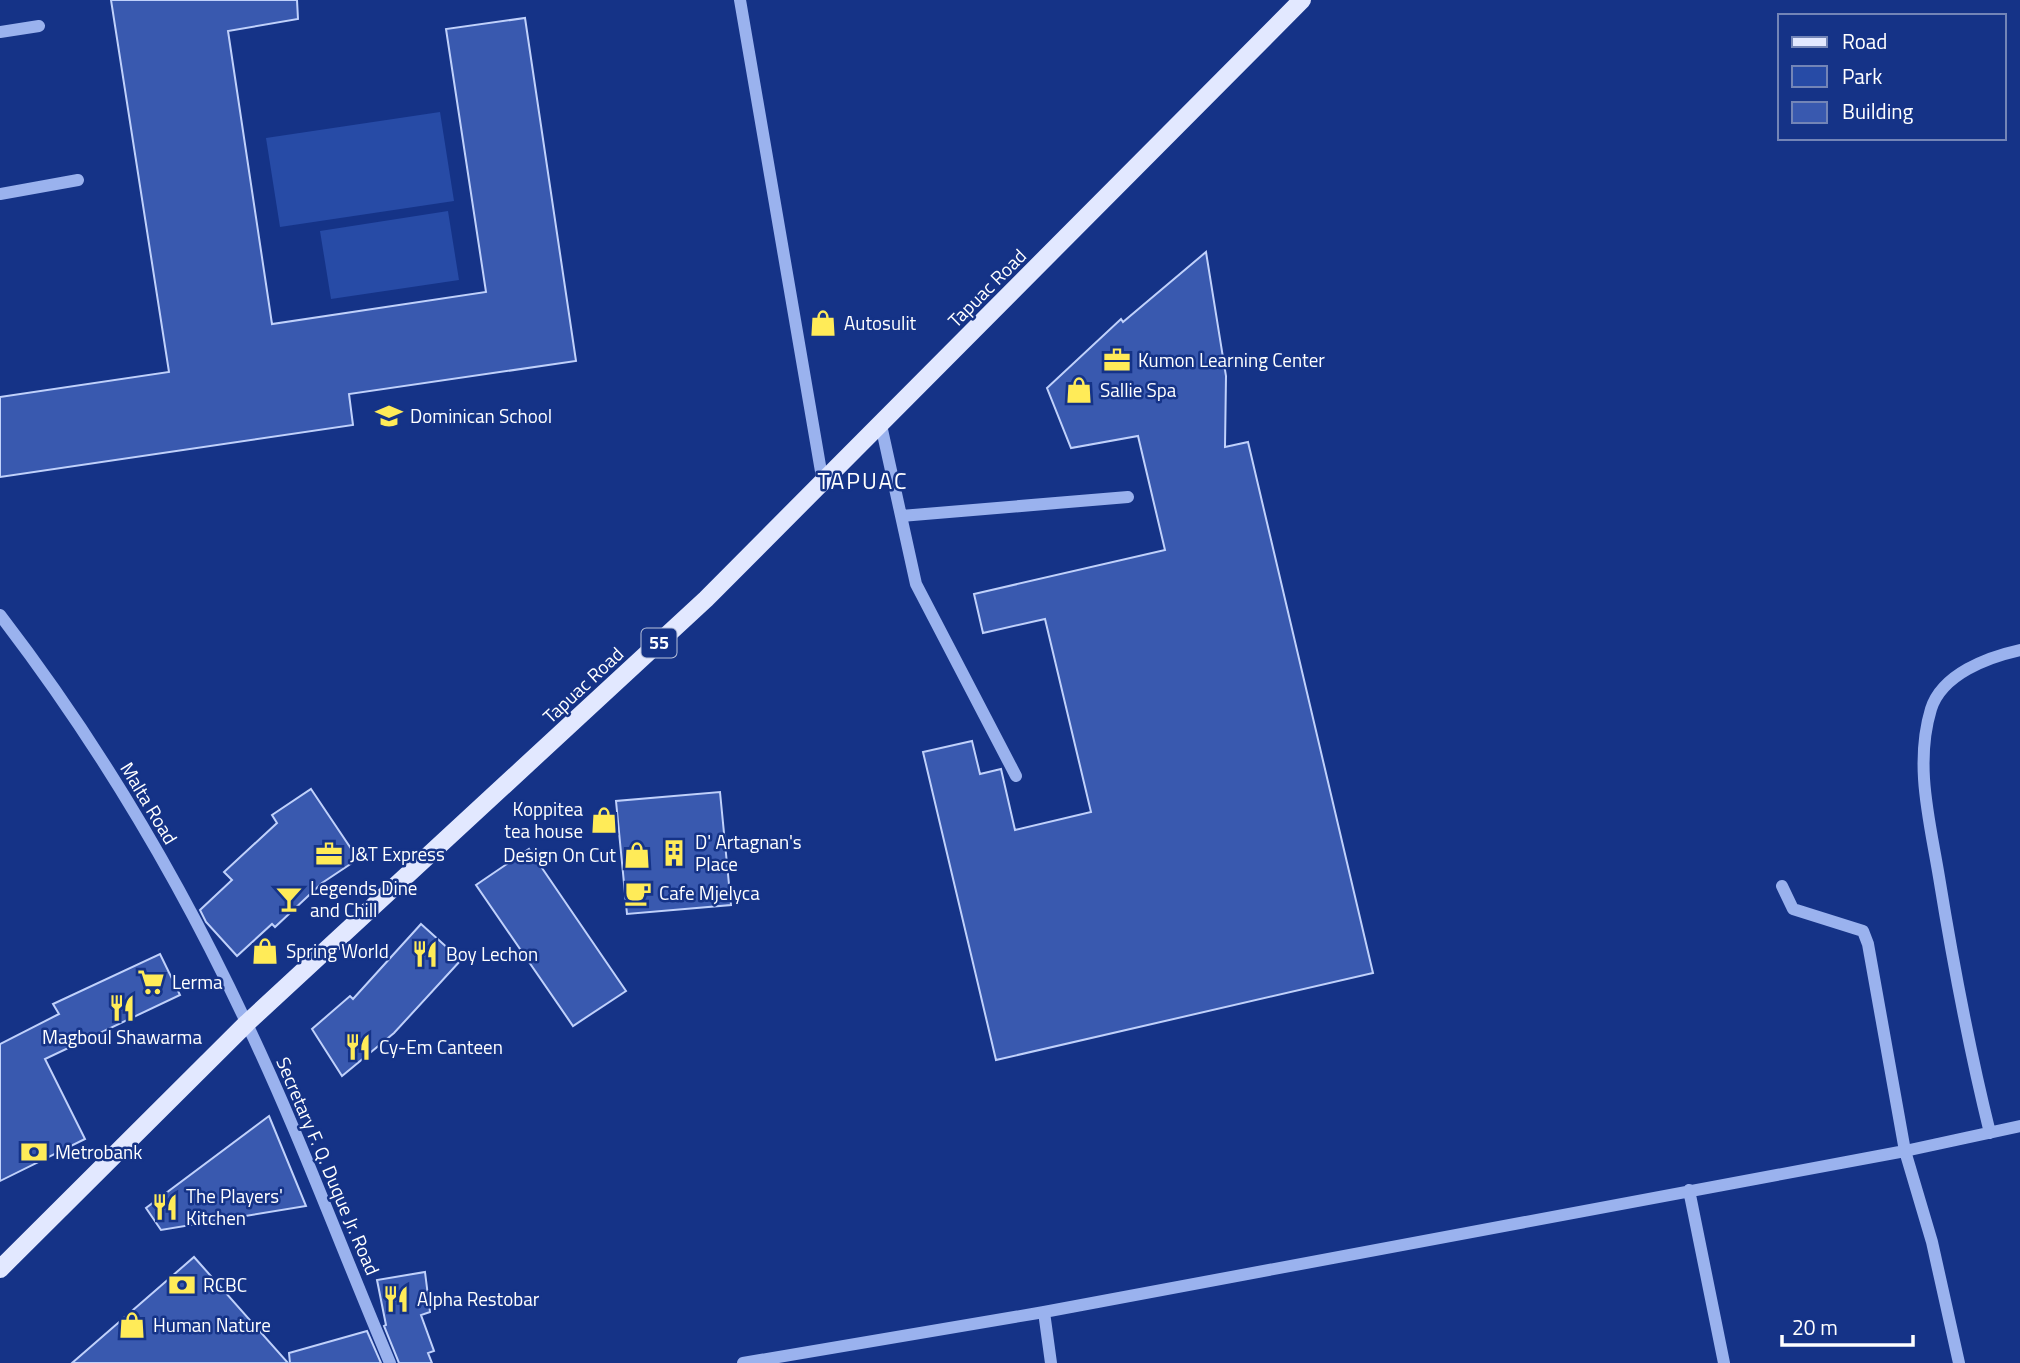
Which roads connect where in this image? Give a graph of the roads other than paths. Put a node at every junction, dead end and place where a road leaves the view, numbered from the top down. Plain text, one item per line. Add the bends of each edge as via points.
1 (740, 0) edge
2 (1302, 0) edge
3 (39, 26) dead end
4 (0, 32) edge
5 (78, 180) dead end
6 (0, 194) edge
7 (881, 425) junction
8 (823, 483) junction
9 (1128, 497) dead end
10 (901, 516) junction
11 (0, 615) edge
12 (2020, 650) edge
13 (1016, 776) dead end
14 (1782, 886) dead end
15 (247, 1023) junction
16 (2020, 1126) edge
17 (1990, 1133) junction
18 (1905, 1152) junction
19 (1689, 1190) junction
20 (0, 1269) edge
21 (1044, 1312) junction
22 (390, 1363) edge
23 (743, 1363) edge
24 (1051, 1363) edge
25 (1724, 1363) edge
26 (1959, 1363) edge

1 - 8 street
2 - 7 main road, Tapuac Road / 55
3 - 4 street
5 - 6 street
7 - 8 main road, Tapuac Road / 55
7 - 10 street
8 - 15 main road, Tapuac Road / 55 via 696,608
9 - 10 street
10 - 13 street via 916,584
11 - 15 street, Malta Road via 100,759 179,890
12 - 17 street via 1996,656 1952,678 1931,707 1922,769 1961,1013
14 - 18 street via 1793,909 1863,931
15 - 20 main road, Tapuac Road / 55
15 - 22 street, Secretary F. Q. Duque Jr. Road
16 - 17 street
17 - 18 street
18 - 19 street
18 - 26 street via 1932,1242
19 - 21 street
19 - 25 street
21 - 23 street
21 - 24 street

